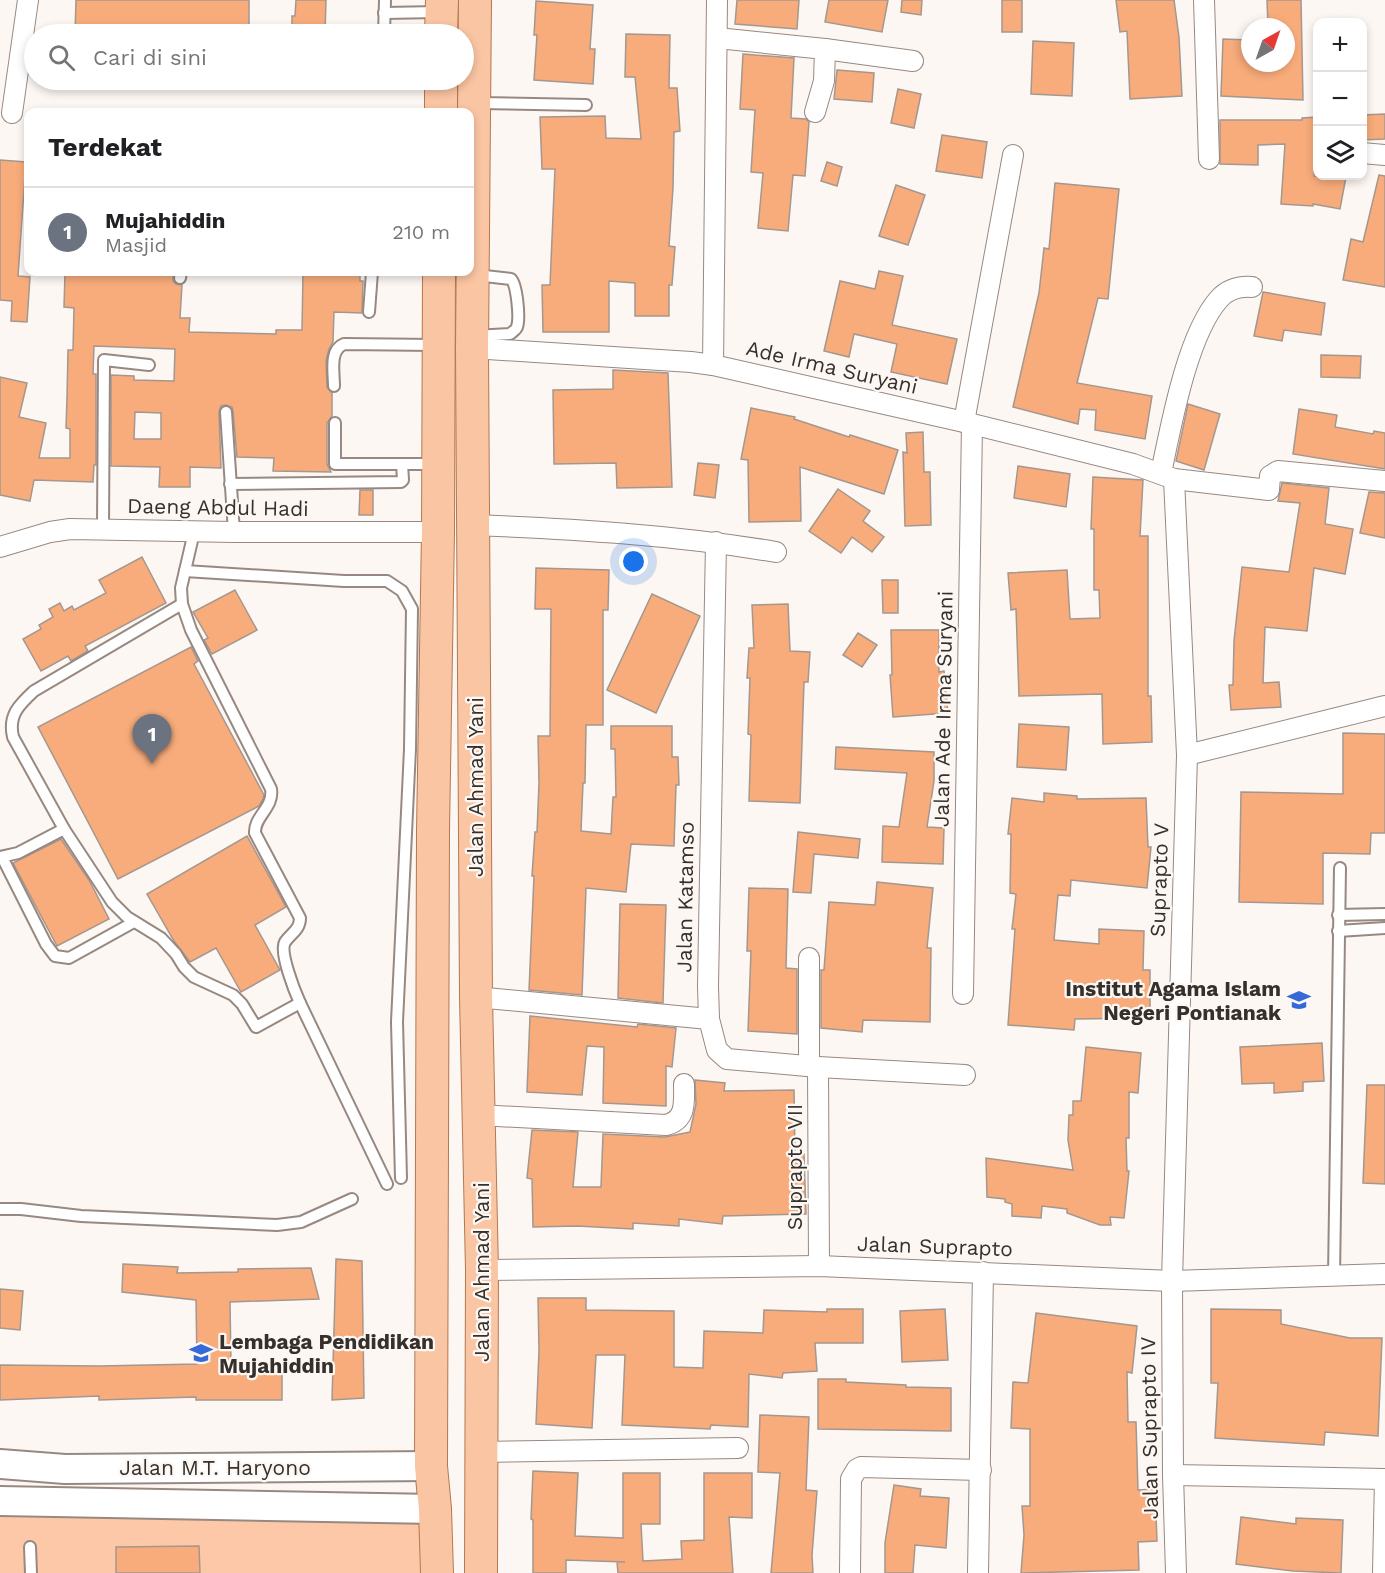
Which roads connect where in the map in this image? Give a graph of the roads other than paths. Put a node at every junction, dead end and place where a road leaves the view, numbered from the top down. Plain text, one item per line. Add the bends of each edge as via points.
1 (28, 0) edge
2 (385, 0) edge
3 (475, 0) edge
4 (717, 0) edge
5 (1204, 0) edge
6 (384, 13) junction
7 (442, 16) edge
8 (25, 24) edge
9 (384, 24) edge
10 (24, 32) edge
11 (717, 38) junction
12 (825, 49) junction
13 (913, 61) dead end
14 (441, 90) edge
15 (474, 103) junction
16 (586, 105) dead end
17 (441, 108) edge
18 (474, 108) edge
19 (14, 112) edge
20 (815, 112) dead end
21 (1367, 153) edge
22 (1013, 155) dead end
23 (1385, 155) edge
24 (1209, 159) dead end
25 (474, 275) edge
26 (372, 276) edge
27 (440, 276) edge
28 (473, 276) edge
29 (1252, 287) dead end
30 (369, 312) dead end
31 (472, 342) junction
32 (439, 345) junction
33 (149, 365) dead end
34 (712, 365) junction
35 (334, 386) dead end
36 (226, 412) dead end
37 (335, 423) dead end
38 (968, 423) junction
39 (335, 464) junction
40 (402, 464) junction
41 (438, 464) junction
42 (1168, 476) junction
43 (1385, 481) edge
44 (337, 483) junction
45 (230, 484) junction
46 (473, 525) junction
47 (103, 530) junction
48 (194, 532) junction
49 (234, 532) junction
50 (438, 532) junction
51 (716, 542) junction
52 (0, 547) edge
53 (776, 552) dead end
54 (185, 571) junction
55 (182, 604) junction
56 (1385, 706) edge
57 (1187, 755) junction
58 (64, 829) junction
59 (433, 831) junction
60 (475, 833) junction
61 (1, 857) edge
62 (1340, 868) dead end
63 (1385, 914) edge
64 (1338, 915) junction
65 (134, 922) junction
66 (1385, 928) edge
67 (1338, 931) junction
68 (809, 958) dead end
69 (963, 994) dead end
70 (476, 997) junction
71 (300, 1003) junction
72 (709, 1018) junction
73 (813, 1067) junction
74 (965, 1075) dead end
75 (684, 1084) dead end
76 (478, 1115) junction
77 (401, 1178) dead end
78 (387, 1184) dead end
79 (351, 1199) dead end
80 (0, 1209) edge
81 (819, 1266) junction
82 (482, 1270) junction
83 (984, 1272) junction
84 (1385, 1274) edge
85 (1334, 1277) junction
86 (1172, 1281) junction
87 (738, 1448) dead end
88 (481, 1452) junction
89 (0, 1464) edge
90 (431, 1466) junction
91 (65, 1468) junction
92 (981, 1470) junction
93 (1173, 1475) junction
94 (1385, 1479) edge
95 (0, 1501) edge
96 (68, 1502) junction
97 (435, 1509) junction
98 (30, 1547) dead end
99 (31, 1573) edge
100 (436, 1573) edge
101 (481, 1573) edge
102 (850, 1573) edge
103 (978, 1573) edge
104 (1176, 1573) edge
105 (1383, 1573) edge

1 - 8 street
2 - 6 lane
3 - 15 main road, Jalan Ahmad Yani
4 - 11 street
5 - 24 street
6 - 7 lane
6 - 9 lane
10 - 19 street
11 - 12 street
11 - 34 street
12 - 13 street
12 - 20 street via 824,81
14 - 17 main road
15 - 16 lane
15 - 18 main road, Jalan Ahmad Yani
21 - 23 street
22 - 38 street, Jalan Ade Irma Suryani
25 - 31 lane via 515,282 518,310 517,327 510,334
26 - 30 lane
27 - 32 main road, Jalan Ahmad Yani
28 - 31 main road, Jalan Ahmad Yani
29 - 42 street, Suprapto V via 1234,288 1225,294 1206,319 1194,346 1181,389
31 - 34 street, Ade Irma Suryani
31 - 46 main road, Jalan Ahmad Yani
32 - 35 lane via 340,345 334,352
32 - 41 main road, Jalan Ahmad Yani
33 - 47 lane via 104,360
34 - 38 street, Ade Irma Suryani
36 - 45 lane
37 - 39 lane
38 - 42 street, Ade Irma Suryani
38 - 69 street, Jalan Ade Irma Suryani
39 - 40 lane
39 - 44 lane
40 - 41 lane
40 - 44 lane via 400,482
41 - 50 main road, Jalan Ahmad Yani
42 - 43 street, Ade Irma Suryani via 1269,490 1270,476 1278,471
42 - 57 street, Suprapto V
44 - 45 lane
45 - 49 lane
46 - 51 street
46 - 60 main road, Jalan Ahmad Yani
47 - 48 street, Daeng Abdul Hadi
47 - 52 street, Daeng Abdul Hadi via 50,532
48 - 49 street, Daeng Abdul Hadi
48 - 54 lane
49 - 50 street, Daeng Abdul Hadi
50 - 59 main road, Jalan Ahmad Yani
51 - 53 street
51 - 72 street, Jalan Katamso
54 - 55 lane
54 - 77 lane via 387,581 402,591 412,609 410,749 397,1022
55 - 58 lane via 34,691 16,711 11,721 13,737
55 - 71 lane via 191,630 271,789 272,796 257,821 255,833 300,918 300,925 283,949
56 - 57 street
57 - 86 street, Suprapto V
58 - 61 lane via 18,853
58 - 65 lane via 112,902
59 - 60 main road
59 - 90 main road, Jalan Ahmad Yani
60 - 70 main road, Jalan Ahmad Yani
61 - 65 lane via 55,956 69,958
62 - 64 lane
63 - 64 lane
64 - 67 lane
65 - 71 lane via 160,938 194,977 239,1000 256,1027
66 - 67 lane
67 - 85 lane
68 - 73 street, Suprapto VII
70 - 72 street
70 - 76 main road, Jalan Ahmad Yani
71 - 78 lane
72 - 73 street, Jalan Katamso via 717,1050 723,1057
73 - 74 street
73 - 81 street, Suprapto VII
75 - 76 street via 682,1114 666,1125
76 - 82 main road, Jalan Ahmad Yani
79 - 80 lane via 301,1222 277,1226
81 - 82 street, Jalan Suprapto
81 - 83 street, Jalan Suprapto
82 - 88 main road, Jalan Ahmad Yani
83 - 86 street, Jalan Suprapto
83 - 92 street
84 - 85 street, Jalan Suprapto
85 - 86 street, Jalan Suprapto
86 - 93 street, Jalan Suprapto IV
87 - 88 street
88 - 101 main road, Jalan Ahmad Yani
89 - 91 street, Jalan M.T. Haryono
90 - 91 street, Jalan M.T. Haryono
90 - 97 main road, Jalan Ahmad Yani
91 - 96 street
92 - 102 street via 857,1468 851,1479
92 - 103 street
93 - 94 street
93 - 104 street, Jalan Suprapto IV
94 - 105 street
95 - 96 street
96 - 97 street
97 - 100 main road, Jalan Ahmad Yani
98 - 99 lane

